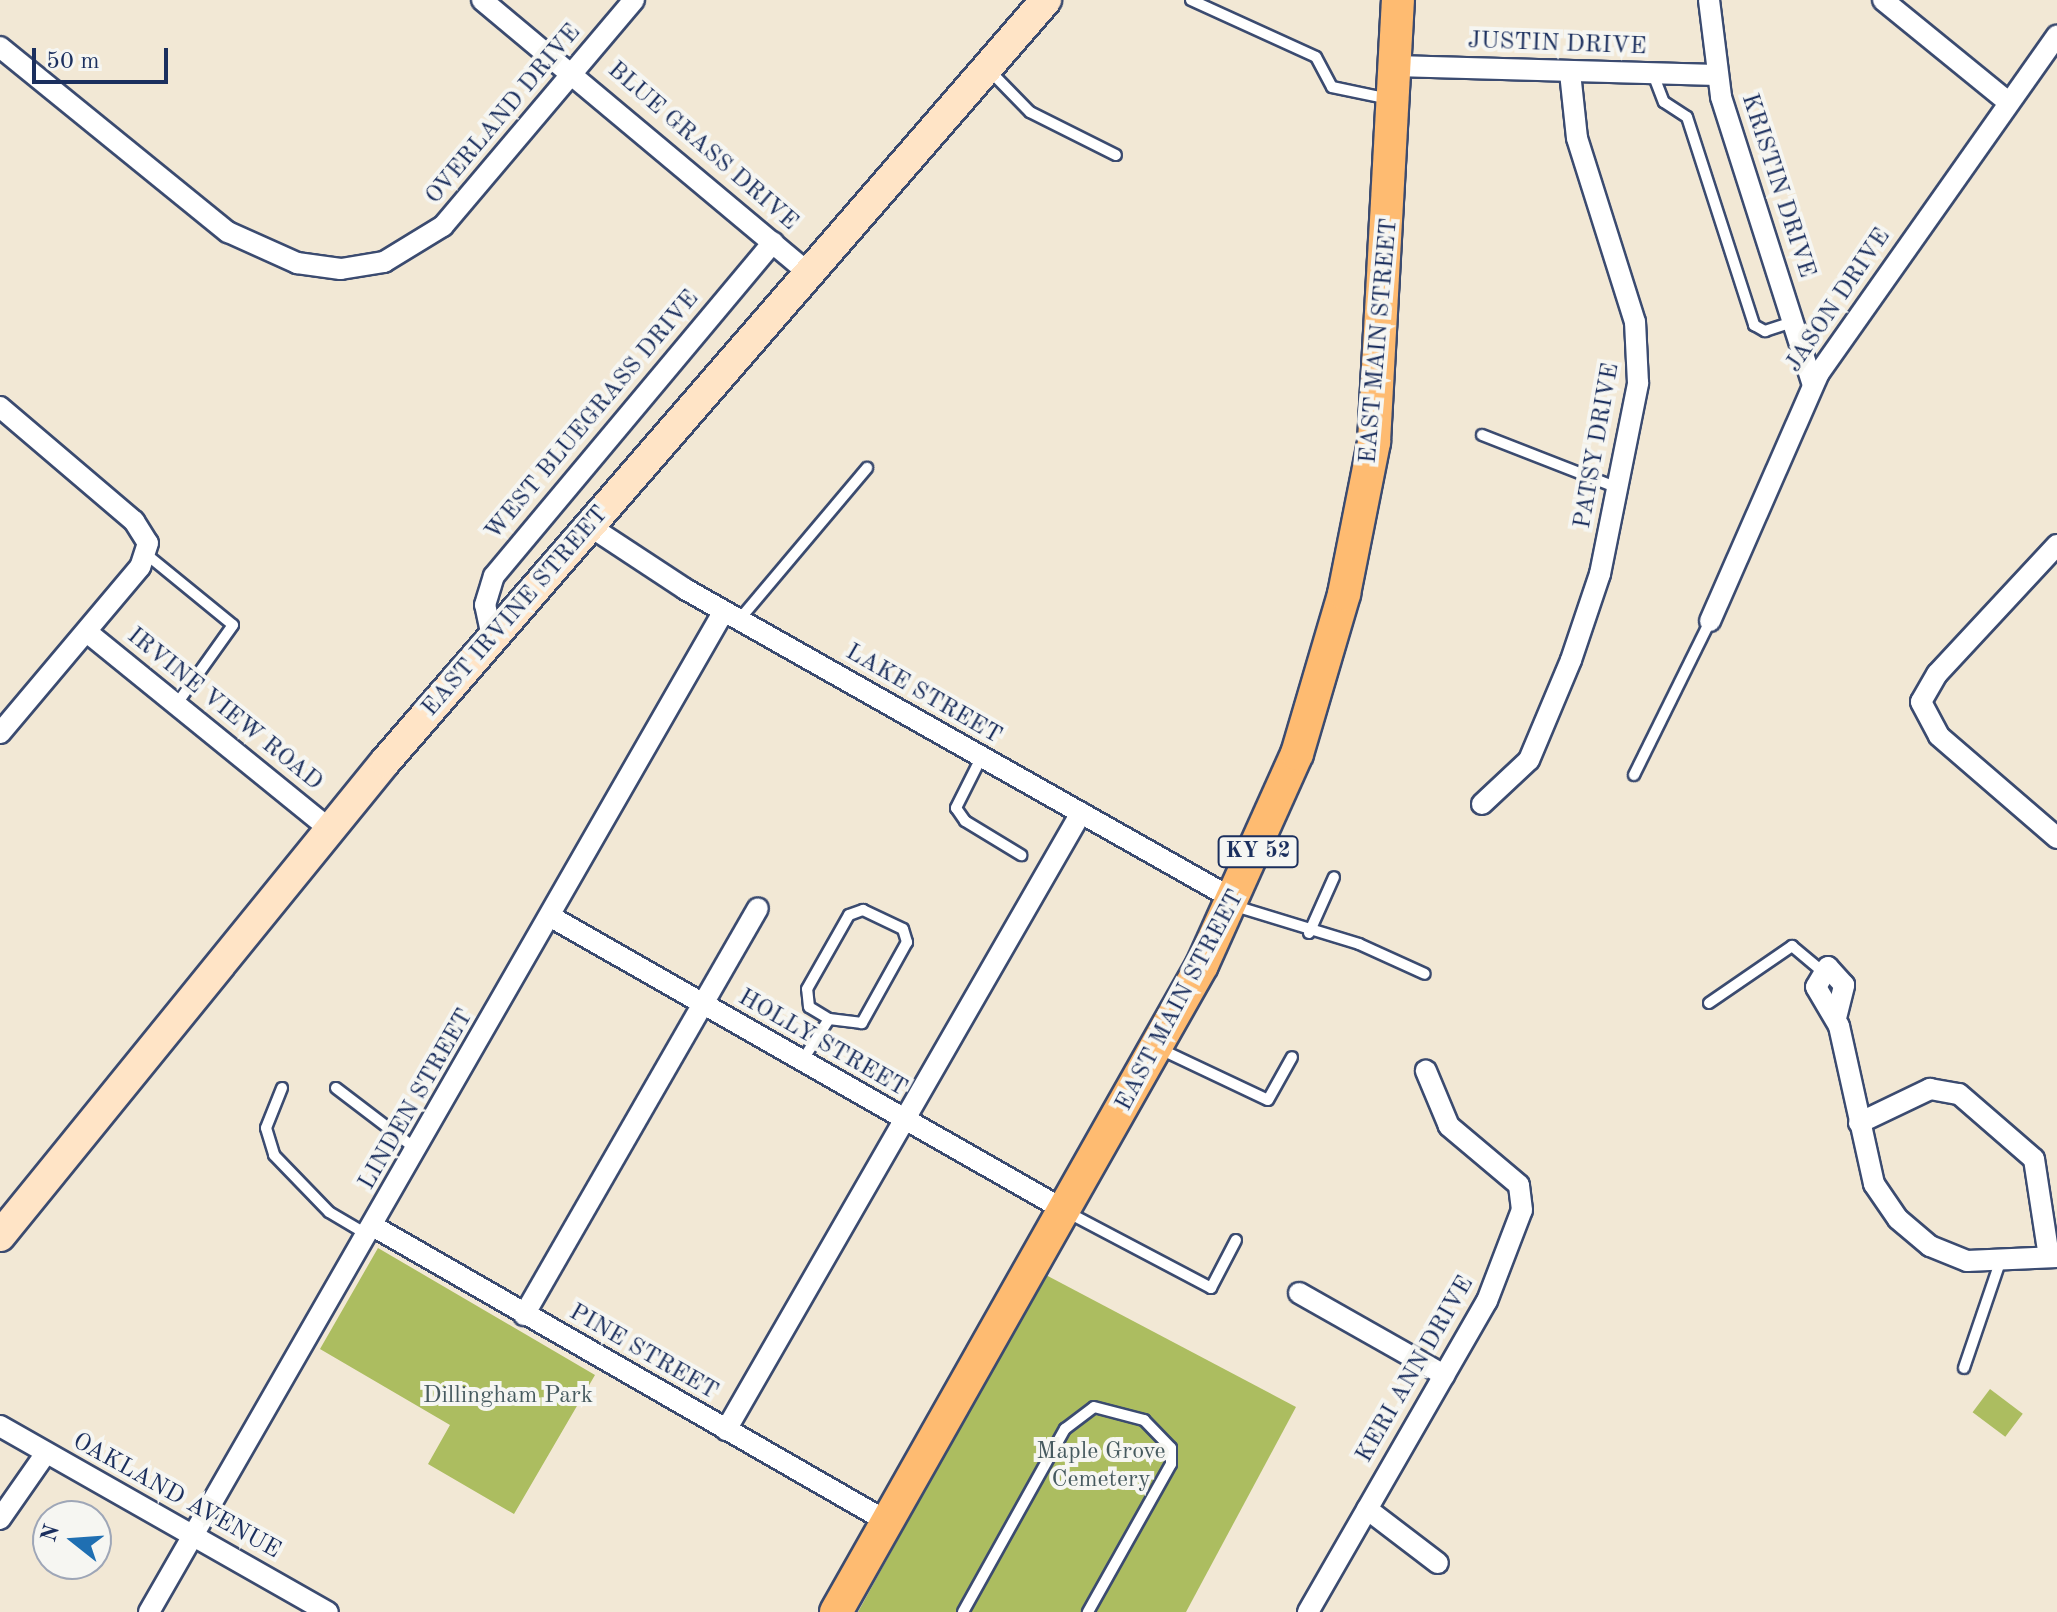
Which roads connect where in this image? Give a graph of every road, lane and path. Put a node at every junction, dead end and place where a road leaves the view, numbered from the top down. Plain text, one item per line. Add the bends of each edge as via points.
1 (482, 0) edge
2 (634, 0) edge
3 (1046, 0) edge
4 (1191, 0) edge
5 (1398, 0) edge
6 (1709, 0) edge
7 (1883, 0) edge
8 (2057, 35) edge
9 (0, 47) edge
10 (1396, 66) junction
11 (987, 68) junction
12 (1570, 72) junction
13 (575, 73) junction
14 (1653, 74) junction
15 (1716, 75) junction
16 (1394, 101) junction
17 (2008, 102) junction
18 (1116, 155) dead end
19 (773, 242) junction
20 (811, 275) junction
21 (1793, 322) junction
22 (1813, 385) junction
23 (0, 407) edge
24 (1482, 435) dead end
25 (867, 468) dead end
26 (1618, 488) junction
27 (591, 527) junction
28 (2057, 545) edge
29 (146, 554) junction
30 (731, 616) junction
31 (1710, 621) joint
32 (87, 632) junction
33 (492, 637) junction
34 (176, 705) junction
35 (0, 733) edge
36 (981, 758) junction
37 (1634, 775) dead end
38 (1482, 804) dead end
39 (1081, 813) junction
40 (329, 829) junction
41 (2057, 838) edge
42 (1021, 855) dead end
43 (1334, 877) dead end
44 (1234, 902) junction
45 (758, 908) dead end
46 (553, 918) junction
47 (1309, 933) junction
48 (1821, 970) joint
49 (1425, 974) dead end
50 (1709, 1003) dead end
51 (703, 1005) junction
52 (829, 1019) junction
53 (1158, 1048) junction
54 (1292, 1057) dead end
55 (801, 1062) junction
56 (1426, 1071) dead end
57 (282, 1088) dead end
58 (336, 1088) dead end
59 (902, 1122) junction
60 (1859, 1123) junction
61 (418, 1150) junction
62 (1066, 1211) junction
63 (371, 1230) junction
64 (0, 1236) edge
65 (1236, 1240) dead end
66 (2053, 1257) edge
67 (2000, 1262) junction
68 (1299, 1293) dead end
69 (524, 1315) junction
70 (1964, 1368) dead end
71 (1444, 1375) junction
72 (0, 1426) edge
73 (726, 1430) junction
74 (46, 1453) junction
75 (1367, 1509) junction
76 (0, 1519) edge
77 (888, 1522) junction
78 (190, 1537) junction
79 (1438, 1563) dead end
80 (149, 1612) edge
81 (328, 1612) edge
82 (836, 1612) edge
83 (963, 1612) edge
84 (1088, 1612) edge
85 (1308, 1612) edge

1 - 13 street, BLUE GRASS DRIVE
2 - 13 street, OVERLAND DRIVE
3 - 11 street, EAST IRVINE STREET
4 - 16 lane via 1316,57 1332,87
5 - 10 main road, EAST MAIN STREET / KY 52
6 - 15 street, KRISTIN DRIVE
7 - 17 street
8 - 17 street, JASON DRIVE
9 - 13 street, OVERLAND DRIVE via 228,232 297,263 341,269 384,262 443,226
10 - 12 street, JUSTIN DRIVE
10 - 16 main road, EAST MAIN STREET / KY 52
11 - 18 lane via 1030,112
11 - 20 street, EAST IRVINE STREET
12 - 14 street, JUSTIN DRIVE
12 - 26 street, PATSY DRIVE via 1577,138 1639,341
13 - 19 street, BLUE GRASS DRIVE
14 - 15 street, JUSTIN DRIVE
14 - 21 lane via 1664,102 1687,117 1754,325 1765,331
15 - 21 street, KRISTIN DRIVE
16 - 44 main road, EAST MAIN STREET / KY 52 via 1384,342 1357,540 1297,754
17 - 22 street, JASON DRIVE
19 - 20 street, BLUE GRASS DRIVE
19 - 33 street, WEST BLUEGRASS DRIVE via 494,576 485,605
20 - 27 street, EAST IRVINE STREET
21 - 22 street, KRISTIN DRIVE
22 - 31 street, JASON DRIVE
23 - 29 street via 134,521
24 - 26 lane
25 - 30 lane
26 - 38 street, PATSY DRIVE via 1592,603 1539,739 1515,776
27 - 30 street, LAKE STREET
27 - 33 street, EAST IRVINE STREET
28 - 41 street via 1937,674 1921,702 1939,736
29 - 32 street
29 - 34 lane via 233,625
30 - 36 street, LAKE STREET
30 - 46 street, LINDEN STREET
31 - 37 lane
32 - 34 street, IRVINE VIEW ROAD
32 - 35 street
33 - 40 street, EAST IRVINE STREET
34 - 40 street, IRVINE VIEW ROAD
36 - 39 street, LAKE STREET
36 - 42 lane via 956,808 965,821
39 - 44 street, LAKE STREET
39 - 59 street
40 - 64 street, EAST IRVINE STREET
43 - 47 lane
44 - 47 lane
44 - 53 main road, EAST MAIN STREET / KY 52
45 - 51 street
46 - 51 street, HOLLY STREET
46 - 61 street, LINDEN STREET
47 - 49 lane via 1359,944
48 - 50 lane via 1792,946
48 - 60 street via 1842,975 1836,1018
51 - 55 street, HOLLY STREET
51 - 69 street
52 - 52 lane via 809,1007 807,989 849,915 863,910 903,929 907,942 862,1023
52 - 55 lane
53 - 54 lane via 1268,1100
53 - 62 main road, EAST MAIN STREET / KY 52
55 - 59 street, HOLLY STREET
56 - 71 street, KERI ANN DRIVE via 1449,1126 1519,1185 1522,1210 1497,1282
57 - 63 lane via 266,1128 274,1155 329,1212
58 - 61 lane
59 - 62 street, HOLLY STREET
59 - 73 street
60 - 66 street via 1930,1089 1959,1094 2034,1159
60 - 67 street via 1874,1184 1898,1219 1949,1255
61 - 63 street, LINDEN STREET
62 - 65 lane via 1211,1288
62 - 77 main road, EAST MAIN STREET / KY 52
63 - 69 street, PINE STREET
63 - 78 street, LINDEN STREET
66 - 67 street
67 - 70 lane
68 - 71 street
69 - 73 street, PINE STREET
71 - 75 street, KERI ANN DRIVE
72 - 74 street, OAKLAND AVENUE
73 - 77 street, PINE STREET
74 - 76 street
74 - 78 street, OAKLAND AVENUE
75 - 79 street
75 - 85 street, KERI ANN DRIVE
77 - 82 main road, EAST MAIN STREET / KY 52
78 - 80 street, LINDEN STREET
78 - 81 street, OAKLAND AVENUE
83 - 84 lane via 1065,1429 1094,1407 1144,1420 1171,1448 1171,1464

